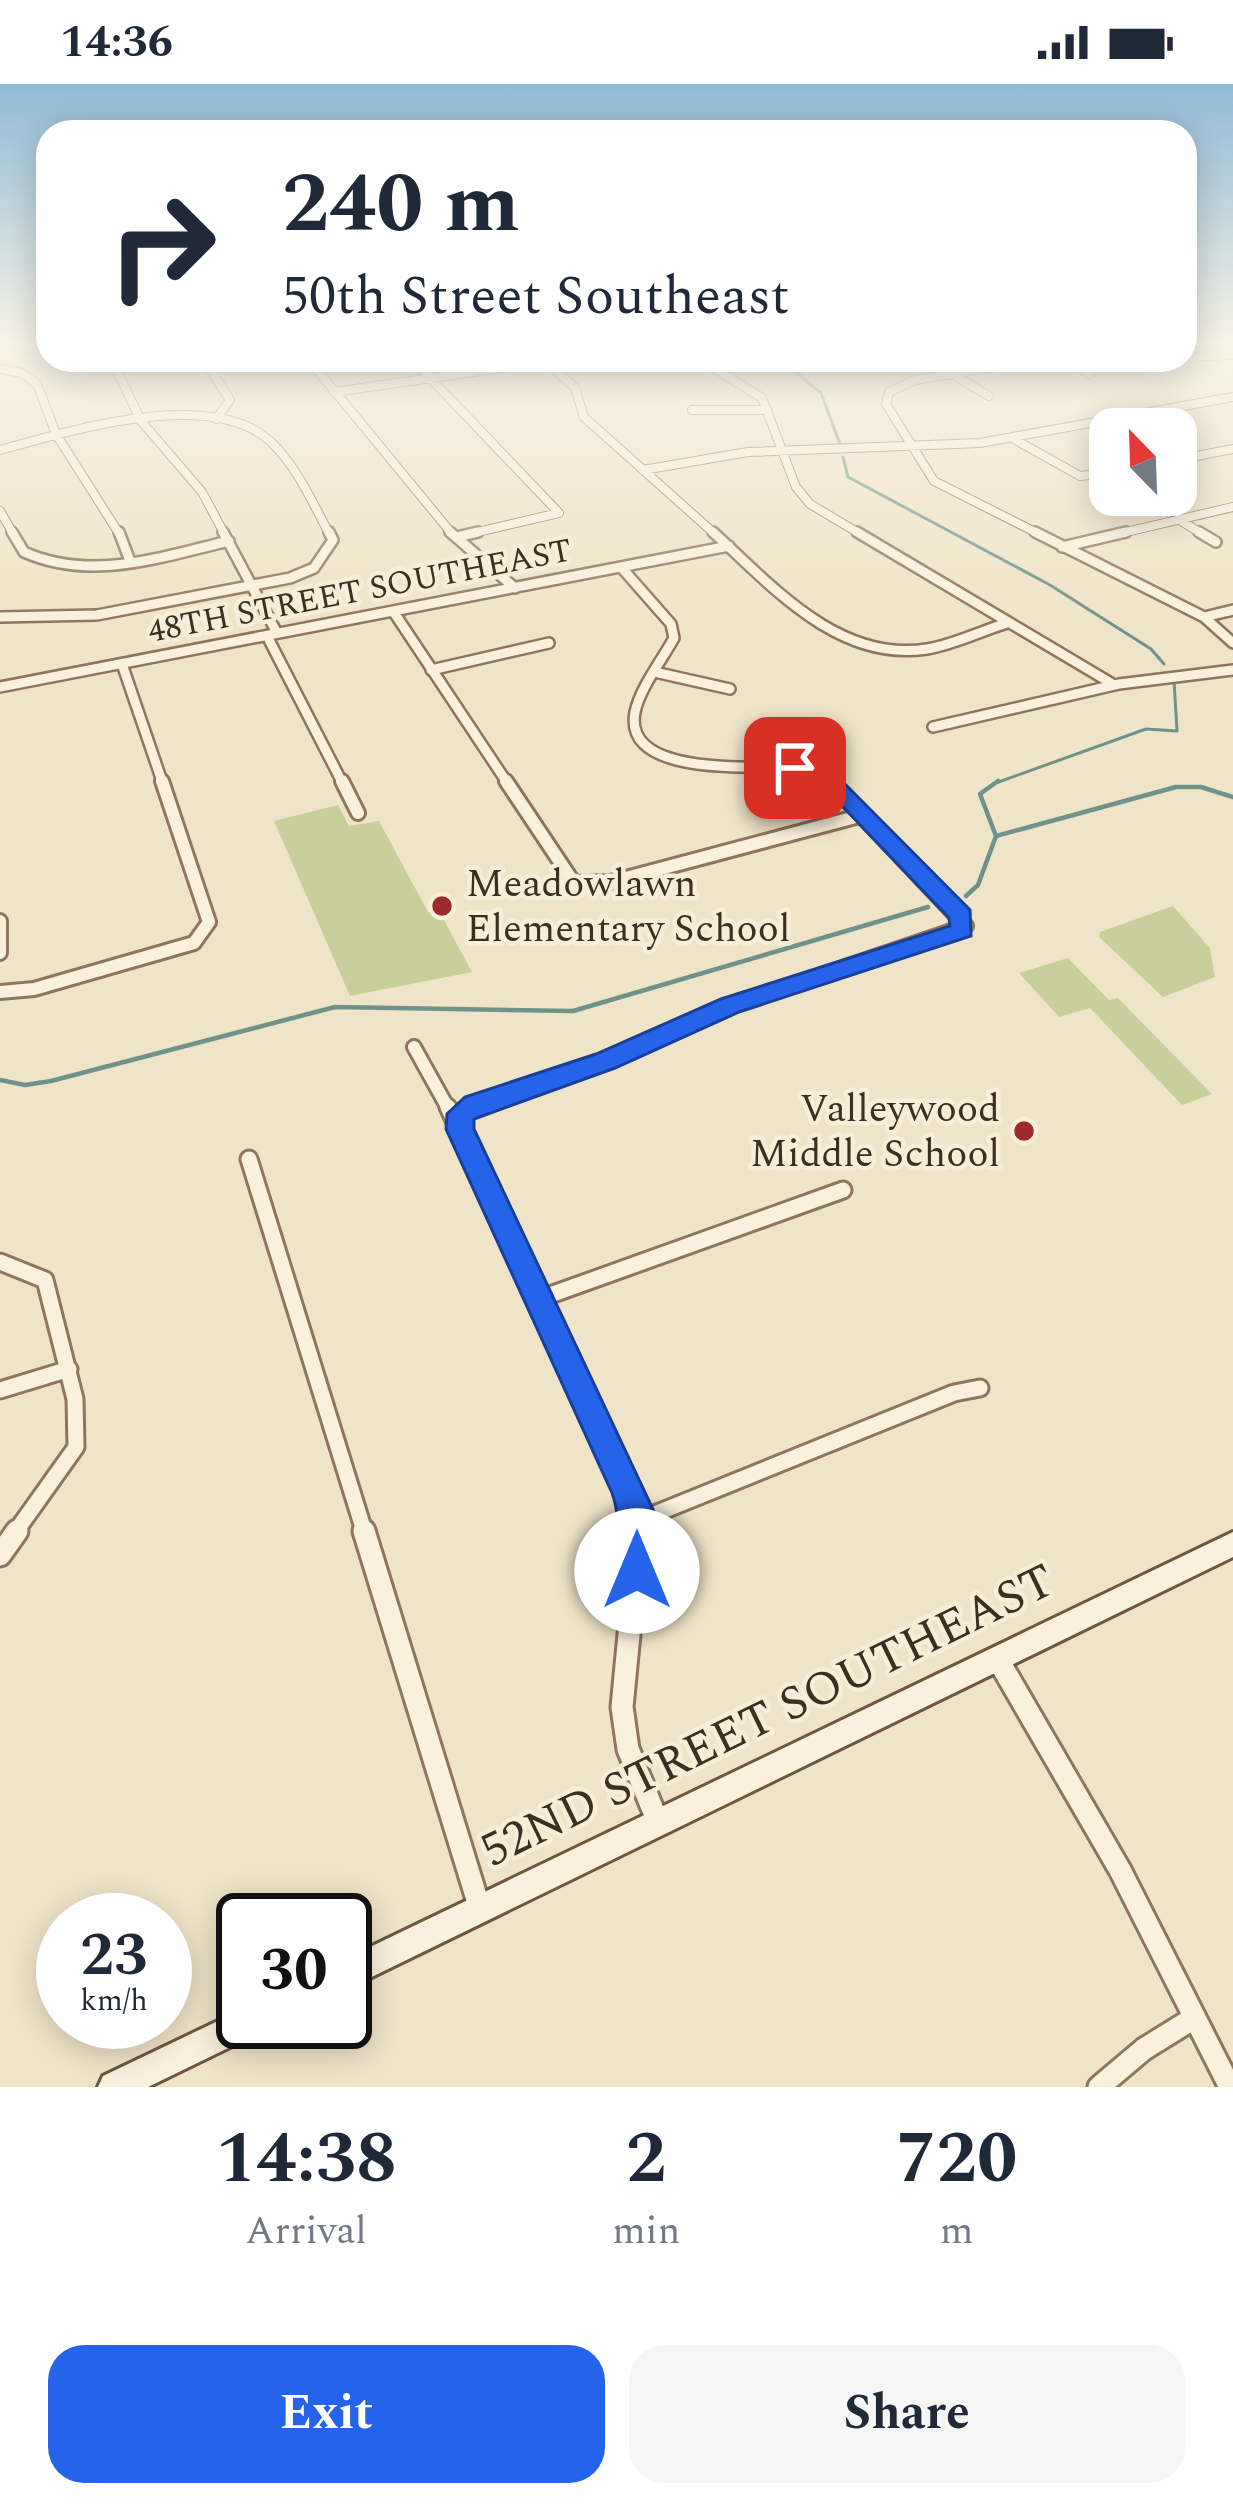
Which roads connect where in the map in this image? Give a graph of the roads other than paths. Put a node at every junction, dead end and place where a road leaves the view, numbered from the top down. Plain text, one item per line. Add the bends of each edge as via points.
1 (51, 435) edge
2 (57, 435) edge
3 (153, 435) edge
4 (260, 435) edge
5 (371, 435) edge
6 (485, 435) edge
7 (605, 435) edge
8 (776, 435) edge
9 (903, 435) edge
10 (1026, 435) edge
11 (1012, 438) junction
12 (910, 448) junction
13 (1233, 449) edge
14 (0, 450) edge
15 (782, 451) junction
16 (1197, 456) edge
17 (643, 470) junction
18 (1089, 475) edge
19 (1233, 507) edge
20 (0, 511) edge
21 (1178, 519) junction
22 (457, 537) junction
23 (229, 542) junction
24 (1216, 542) dead end
25 (729, 546) junction
26 (1062, 547) junction
27 (130, 561) junction
28 (621, 567) junction
29 (252, 585) junction
30 (515, 588) junction
31 (1233, 610) edge
32 (393, 611) junction
33 (0, 617) edge
34 (1204, 617) junction
35 (1007, 623) junction
36 (272, 635) junction
37 (549, 643) dead end
38 (1233, 643) edge
39 (122, 664) junction
40 (431, 670) junction
41 (1233, 670) edge
42 (659, 673) junction
43 (1111, 683) junction
44 (0, 687) edge
45 (730, 689) dead end
46 (933, 727) dead end
47 (358, 813) dead end
48 (863, 814) junction
49 (0, 920) edge
50 (0, 953) edge
51 (0, 992) edge
52 (414, 1047) dead end
53 (460, 1129) junction
54 (249, 1160) dead end
55 (843, 1190) dead end
56 (0, 1262) edge
57 (539, 1299) junction
58 (69, 1369) junction
59 (980, 1388) dead end
60 (0, 1390) edge
61 (640, 1520) junction
62 (1233, 1544) edge
63 (0, 1555) edge
64 (997, 1658) junction
65 (658, 1822) junction
66 (480, 1909) junction
67 (372, 1962) edge
68 (1194, 2018) junction
69 (216, 2038) edge
70 (114, 2087) edge
71 (1100, 2087) edge
72 (1230, 2087) edge

1 - 14 street
2 - 27 street via 112,515
3 - 23 street via 202,492
4 - 29 street via 333,540 324,557 290,578
5 - 22 street
6 - 22 street via 560,513
7 - 17 street
8 - 15 street
9 - 12 street
10 - 11 street
11 - 12 street
11 - 18 street
12 - 15 street
12 - 26 street via 934,481
13 - 16 street
15 - 17 street
15 - 35 street via 810,504
17 - 25 street
19 - 21 street
20 - 27 street via 33,558 83,567
21 - 24 street
21 - 26 street
22 - 30 street
23 - 27 street
23 - 29 street
25 - 28 street, 48TH STREET SOUTHEAST
25 - 35 street via 820,624 869,643 943,646
26 - 34 street
28 - 30 street, 48TH STREET SOUTHEAST
28 - 42 street via 671,624 674,638
29 - 33 street via 63,619
29 - 36 street
30 - 32 street, 48TH STREET SOUTHEAST
31 - 34 street
32 - 36 street, 48TH STREET SOUTHEAST
32 - 40 street
34 - 38 street
35 - 43 street
36 - 39 street, 48TH STREET SOUTHEAST
36 - 47 street
37 - 40 street
39 - 44 street, 48TH STREET SOUTHEAST
39 - 51 street via 209,922 204,935 173,951
40 - 48 street via 574,884 611,882
41 - 43 street
42 - 45 street
42 - 48 street via 634,710 635,730 656,751 695,768 812,772
43 - 46 street via 1060,702
48 - 53 street via 966,926 475,1104 461,1114
49 - 50 street
52 - 53 street
53 - 57 street
54 - 66 street
55 - 57 street
56 - 58 street via 45,1280
57 - 61 street
58 - 60 street
58 - 63 street via 76,1448
59 - 61 street
61 - 65 street via 622,1707 628,1749
62 - 64 main road, 52ND STREET SOUTHEAST
64 - 65 main road, 52ND STREET SOUTHEAST
64 - 68 street via 1120,1870
65 - 66 main road, 52ND STREET SOUTHEAST
66 - 67 main road, 52ND STREET SOUTHEAST
68 - 71 street
68 - 72 street
69 - 70 main road

